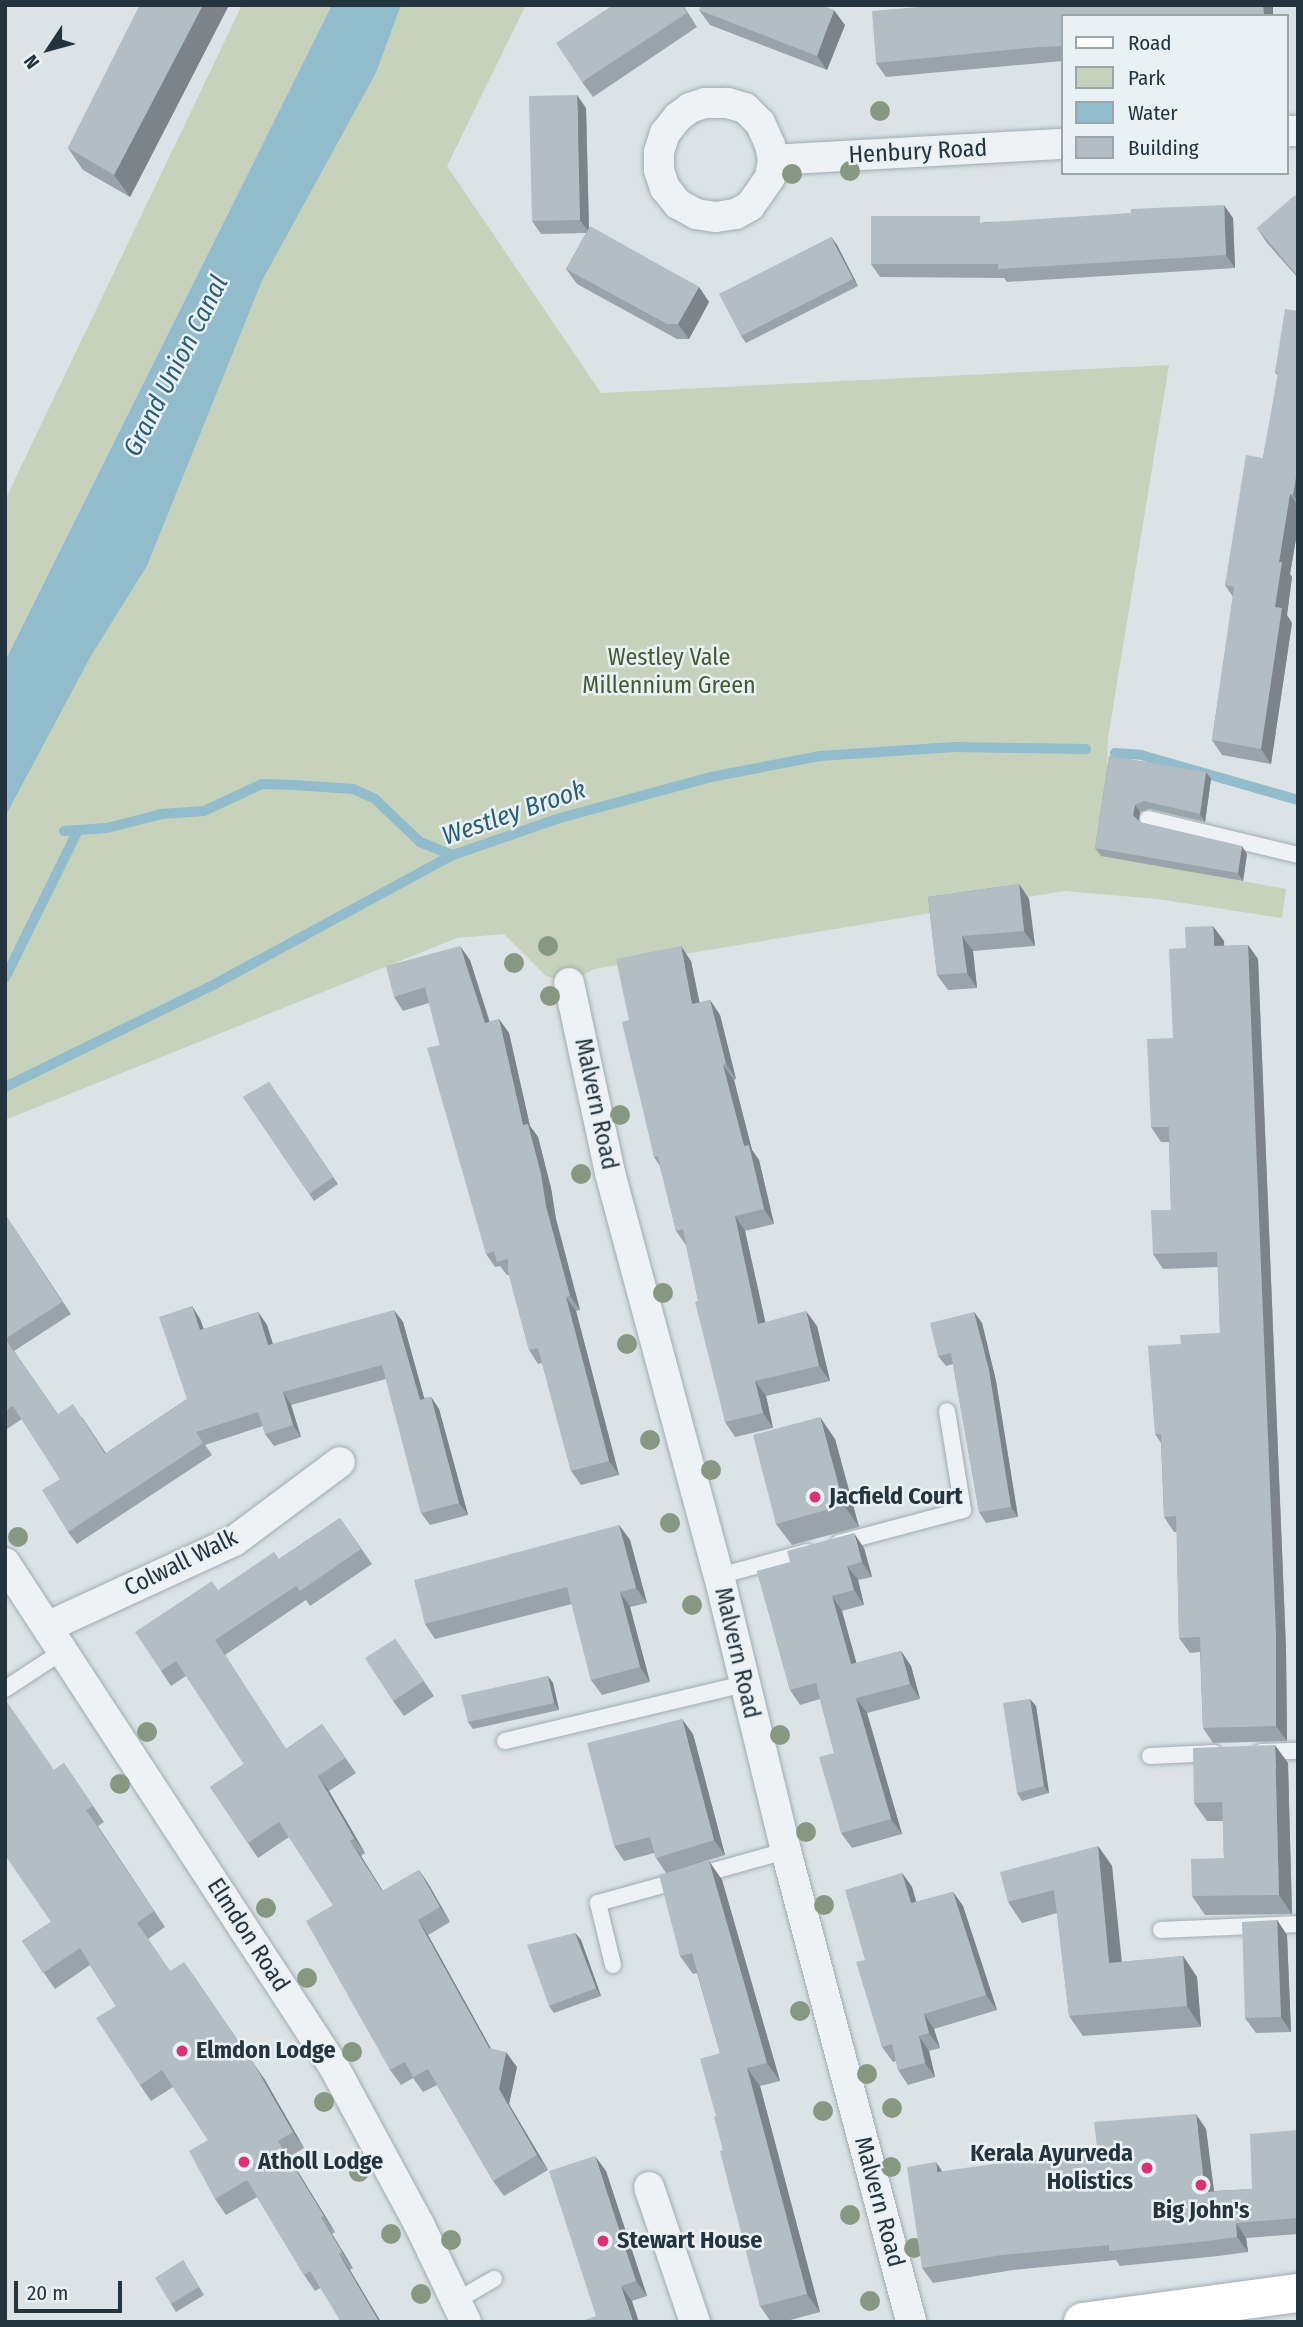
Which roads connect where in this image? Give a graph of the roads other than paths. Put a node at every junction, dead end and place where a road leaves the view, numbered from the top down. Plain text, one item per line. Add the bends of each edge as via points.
1 (1062, 144) edge
2 (773, 160) dead end
3 (1148, 819) dead end
4 (1298, 855) edge
5 (569, 983) dead end
6 (947, 1412) dead end
7 (341, 1462) dead end
8 (5, 1563) edge
9 (719, 1576) junction
10 (55, 1639) junction
11 (745, 1684) junction
12 (5, 1689) edge
13 (505, 1741) dead end
14 (1298, 1751) edge
15 (1150, 1756) dead end
16 (786, 1852) junction
17 (1298, 1924) edge
18 (1161, 1930) dead end
19 (613, 1965) dead end
20 (649, 2187) dead end
21 (494, 2279) dead end
22 (1298, 2293) edge
23 (461, 2311) edge
24 (695, 2322) edge
25 (912, 2322) edge
26 (1083, 2322) edge

1 - 2 street, Henbury Road
3 - 4 lane
5 - 9 street, Malvern Road via 610,1172
6 - 9 lane via 963,1510
7 - 10 street, Colwall Walk via 234,1541
8 - 10 street, Elmdon Road
9 - 11 street, Malvern Road
10 - 12 lane
10 - 23 street, Elmdon Road via 334,2067
11 - 13 lane
11 - 16 street, Malvern Road
14 - 15 lane
16 - 19 lane via 598,1903
16 - 25 street, Malvern Road
17 - 18 lane
20 - 24 street
21 - 23 lane
22 - 26 main road

